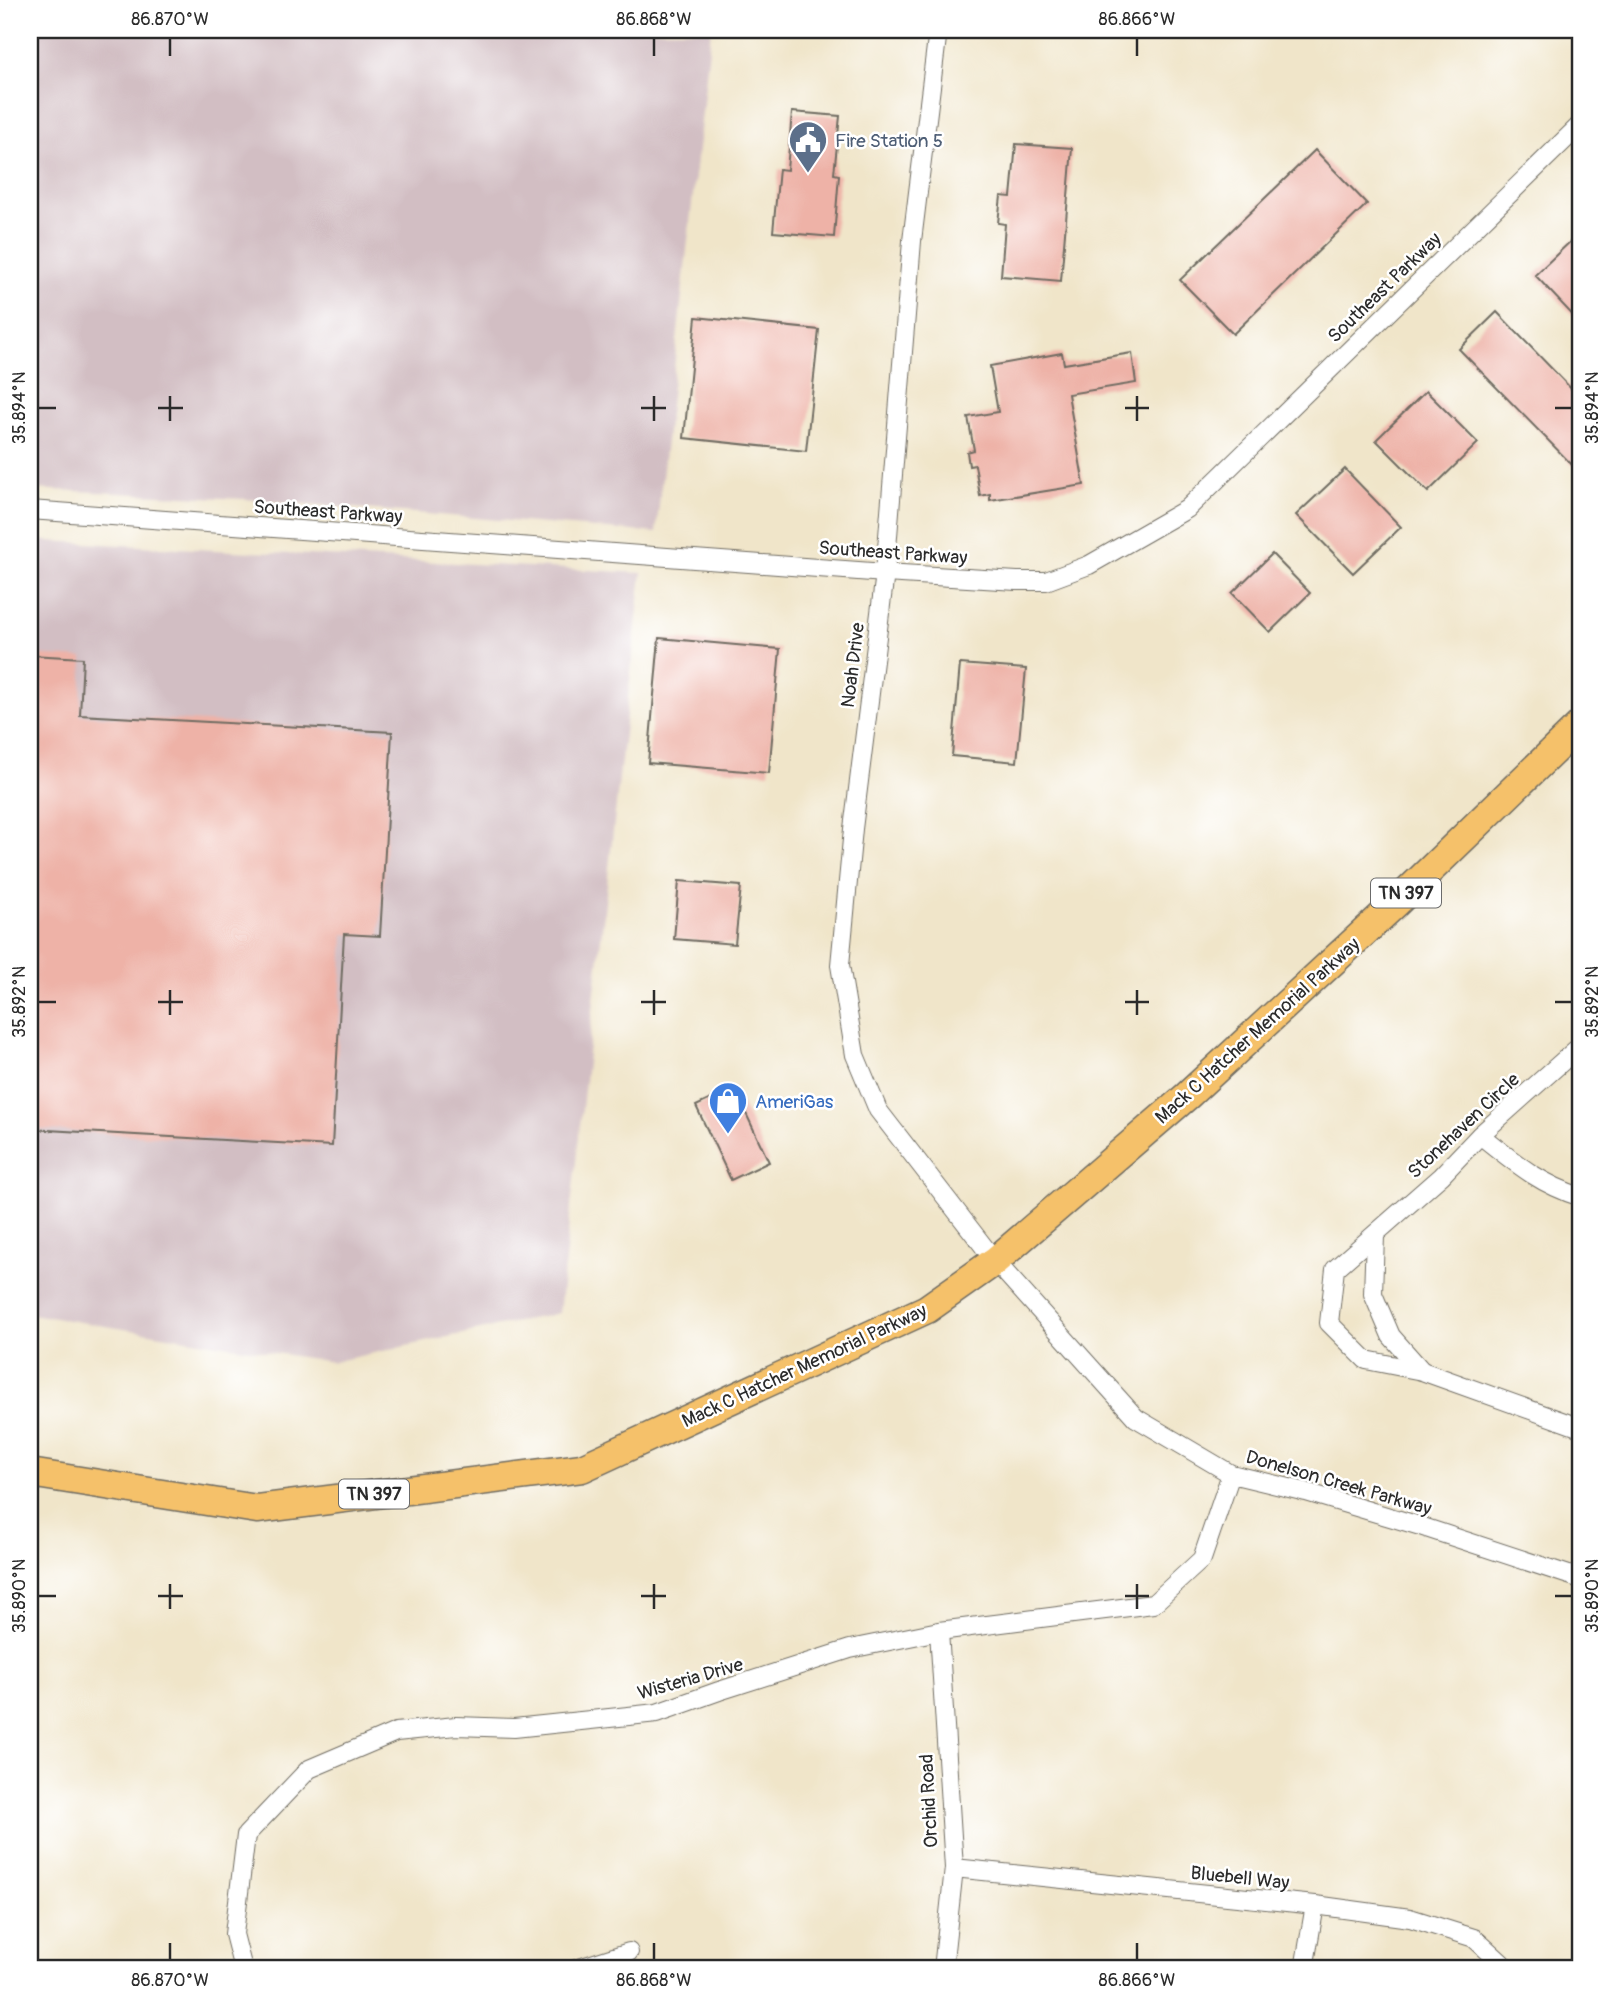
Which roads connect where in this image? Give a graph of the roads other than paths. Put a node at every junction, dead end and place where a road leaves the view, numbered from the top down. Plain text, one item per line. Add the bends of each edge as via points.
1 (938, 30) edge
2 (1581, 124) edge
3 (30, 510) edge
4 (885, 573) junction
5 (1581, 724) edge
6 (1581, 1045) edge
7 (1480, 1135) junction
8 (1581, 1197) edge
9 (1375, 1236) junction
10 (995, 1261) junction
11 (1422, 1371) junction
12 (1581, 1428) edge
13 (30, 1473) edge
14 (1231, 1474) junction
15 (1581, 1579) edge
16 (939, 1631) junction
17 (954, 1868) junction
18 (1315, 1905) junction
19 (629, 1952) dead end
20 (243, 1969) edge
21 (576, 1969) edge
22 (943, 1969) edge
23 (1304, 1969) edge
24 (1508, 1969) edge

1 - 4 street, Noah Drive via 912,241
2 - 4 street, Southeast Parkway via 1187,509 1089,565 1046,581
3 - 4 street, Southeast Parkway
4 - 10 street, Noah Drive via 840,965 855,1055 878,1110
5 - 10 main road, Mack C Hatcher Memorial Parkway / TN 397 via 1187,1096
6 - 7 street, Stonehaven Circle
7 - 8 street via 1555,1189
7 - 9 street, Stonehaven Circle
9 - 11 street, Stonehaven Circle via 1373,1294 1391,1336
9 - 11 street, Stonehaven Circle via 1335,1269 1329,1323 1366,1360
10 - 13 main road, Mack C Hatcher Memorial Parkway / TN 397 via 928,1309 582,1468 257,1509
10 - 14 street, Donelson Creek Parkway via 1136,1418
11 - 12 street, Stonehaven Circle
14 - 15 street, Donelson Creek Parkway via 1420,1526
14 - 16 street, Wisteria Drive via 1202,1559 1153,1604
16 - 17 street, Orchid Road
16 - 20 street, Wisteria Drive via 850,1650 657,1713 514,1728 456,1726 396,1732 309,1769 246,1835 234,1934
17 - 18 street, Bluebell Way
17 - 22 street, Orchid Road
18 - 23 street
18 - 24 street, Bluebell Way via 1410,1918 1474,1938
19 - 21 street

